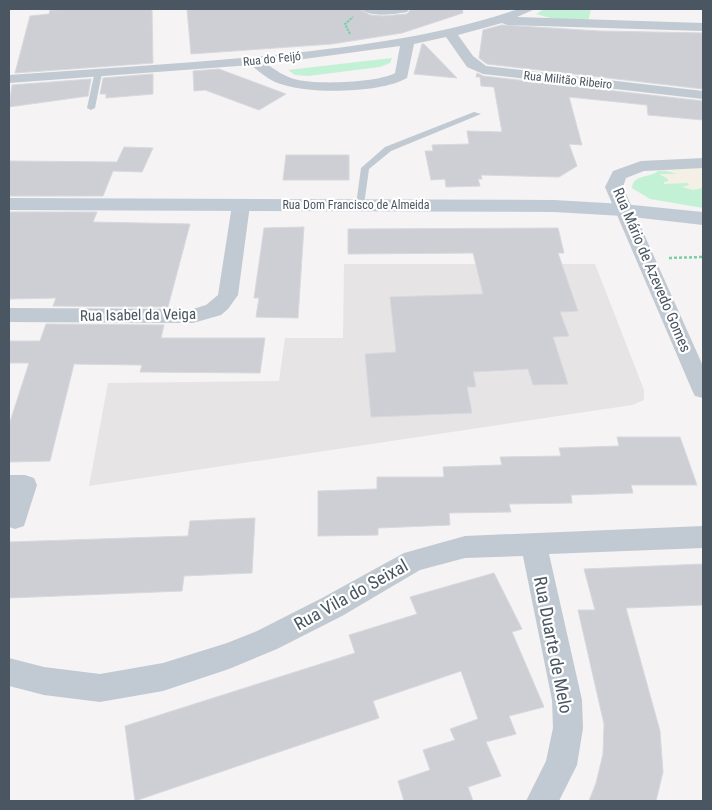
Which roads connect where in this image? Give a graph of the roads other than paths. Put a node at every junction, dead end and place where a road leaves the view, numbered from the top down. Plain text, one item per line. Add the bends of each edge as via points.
1 (403, 9) edge
2 (530, 9) edge
3 (363, 11) edge
4 (498, 21) junction
5 (703, 28) edge
6 (450, 34) junction
7 (408, 41) junction
8 (254, 62) junction
9 (98, 73) junction
10 (9, 79) edge
11 (703, 95) edge
12 (91, 108) dead end
13 (477, 114) dead end
14 (703, 163) edge
15 (9, 204) edge
16 (242, 205) junction
17 (360, 205) junction
18 (623, 210) junction
19 (703, 219) edge
20 (9, 315) edge
21 (703, 390) edge
22 (9, 485) edge
23 (15, 519) dead end
24 (703, 537) edge
25 (534, 544) junction
26 (9, 672) edge
27 (542, 801) edge

1 - 3 street
2 - 4 street, Rua do Feijó
4 - 5 street
4 - 6 street, Rua do Feijó
6 - 7 street, Rua do Feijó
6 - 11 street, Rua Militão Ribeiro via 470,64 483,70
7 - 8 street, Rua do Feijó
7 - 8 street via 402,74 387,81 299,85 277,77
8 - 9 street, Rua do Feijó
9 - 10 street, Rua do Feijó
9 - 12 lane
13 - 17 lane via 388,149 365,168
14 - 18 street, Rua Mário de Azevedo Gomes via 641,166 622,172 614,187
15 - 16 main road, Rua Dom Francisco de Almeida
16 - 17 main road, Rua Dom Francisco de Almeida
16 - 20 street, Rua Isabel da Veiga via 228,295 223,304 212,312 193,316
17 - 18 main road, Rua Dom Francisco de Almeida via 554,206
18 - 19 main road, Rua Dom Francisco de Almeida
18 - 21 street, Rua Mário de Azevedo Gomes
22 - 23 street via 25,485
24 - 25 street, Rua Vila do Seixal
25 - 26 street, Rua Vila do Seixal via 465,547 413,561 267,640 163,677 100,688 44,681
25 - 27 street, Rua Duarte de Melo via 567,700 568,728 561,765

